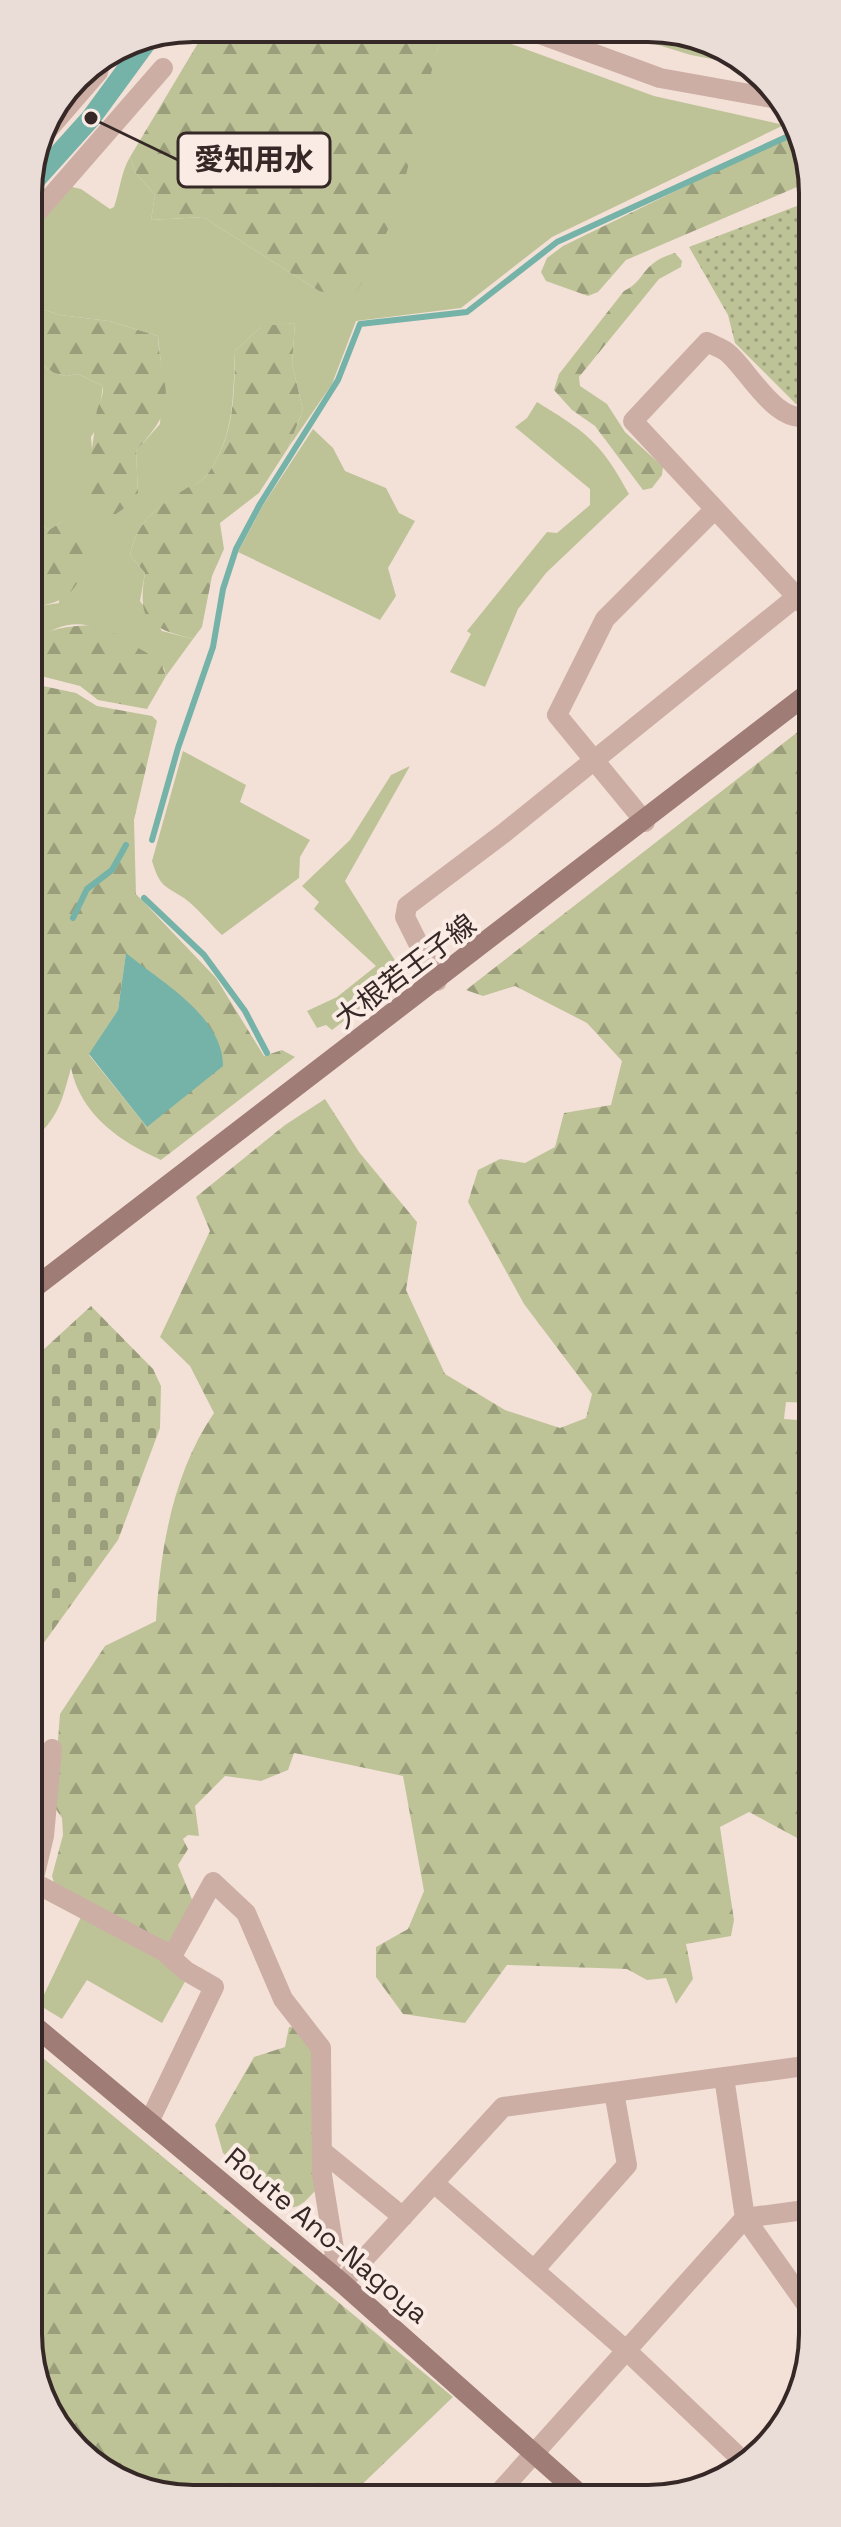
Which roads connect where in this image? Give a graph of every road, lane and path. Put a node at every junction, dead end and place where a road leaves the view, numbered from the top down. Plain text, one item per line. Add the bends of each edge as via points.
1 (562, 42) edge
2 (163, 68) dead end
3 (764, 97) edge
4 (42, 207) edge
5 (799, 418) edge
6 (715, 509) junction
7 (799, 591) edge
8 (799, 603) edge
9 (799, 700) edge
10 (594, 760) junction
11 (645, 822) junction
12 (437, 981) junction
13 (42, 1282) edge
14 (52, 1749) dead end
15 (42, 1844) edge
16 (42, 1889) edge
17 (171, 1958) junction
18 (42, 2032) edge
19 (799, 2067) edge
20 (724, 2077) junction
21 (614, 2092) junction
22 (149, 2122) junction
23 (322, 2151) junction
24 (434, 2183) junction
25 (799, 2211) edge
26 (403, 2217) junction
27 (745, 2218) junction
28 (534, 2270) junction
29 (335, 2277) junction
30 (799, 2294) edge
31 (627, 2351) junction
32 (533, 2452) junction
33 (737, 2455) edge
34 (505, 2485) edge
35 (570, 2485) edge

1 - 3 street via 660,78
2 - 4 street
5 - 6 street via 783,413 727,351 707,342 633,421
6 - 7 street
6 - 10 street via 605,619 557,715
8 - 10 street
9 - 11 street, 大根若王子線
10 - 11 street
10 - 12 street via 407,906 405,917
11 - 12 street, 大根若王子線
12 - 13 street, 大根若王子線
14 - 15 street
16 - 17 street
17 - 22 street via 214,1987
17 - 23 street via 213,1882 246,1913 283,1999 321,2048
18 - 22 street, Route Ano-Nagoya
19 - 20 street
20 - 21 street
20 - 27 street
21 - 24 street via 503,2107
21 - 28 street via 627,2165
22 - 29 street, Route Ano-Nagoya
23 - 26 street
23 - 29 street
24 - 26 street
24 - 28 street
25 - 27 street
26 - 29 street
27 - 30 street
27 - 31 street
28 - 31 street
29 - 32 street, Route Ano-Nagoya
31 - 32 street
31 - 33 street
32 - 34 street
32 - 35 street, Route Ano-Nagoya

